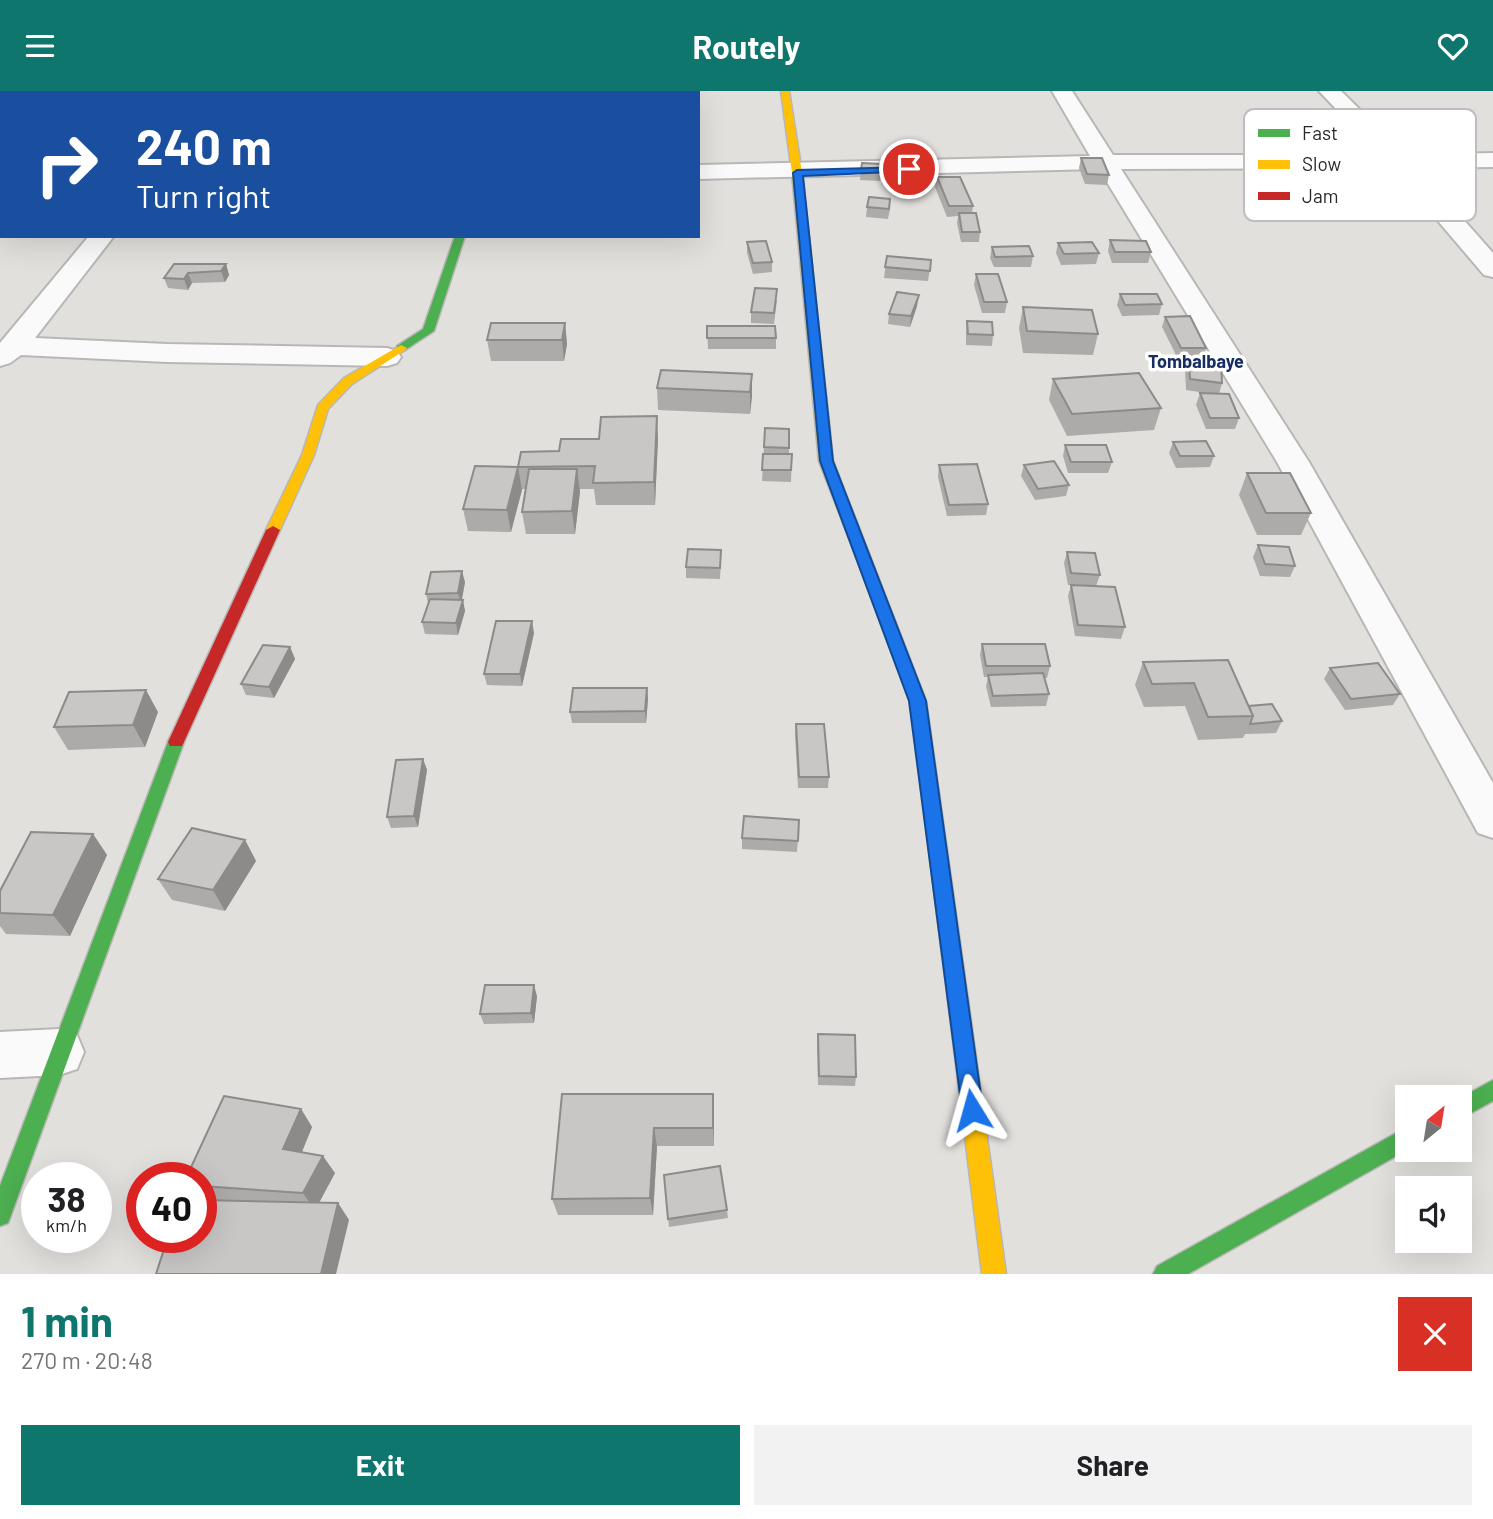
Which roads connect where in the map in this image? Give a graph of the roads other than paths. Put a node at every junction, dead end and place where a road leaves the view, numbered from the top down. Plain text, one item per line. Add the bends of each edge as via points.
1 (785, 91) edge
2 (1062, 91) edge
3 (1329, 91) edge
4 (1347, 109) edge
5 (1106, 162) junction
6 (1244, 162) edge
7 (700, 172) edge
8 (797, 173) junction
9 (1451, 221) edge
10 (100, 238) edge
11 (459, 238) edge
12 (1493, 269) edge
13 (7, 352) edge
14 (387, 357) junction
15 (1493, 821) edge
16 (59, 1052) junction
17 (0, 1055) edge
18 (1493, 1090) edge
19 (1472, 1102) edge
20 (1395, 1145) edge
21 (0, 1215) edge
22 (995, 1274) edge
23 (1165, 1274) edge

1 - 8 main road
2 - 5 street
3 - 4 street
5 - 6 street
5 - 8 street
5 - 15 street via 1293,462
7 - 8 street
8 - 22 main road via 826,461 918,701
9 - 12 street
10 - 13 street
11 - 14 main road via 428,331
13 - 14 street
14 - 16 main road via 348,381 322,408 307,455 183,724
16 - 17 street
16 - 21 main road
18 - 19 main road
20 - 23 main road

